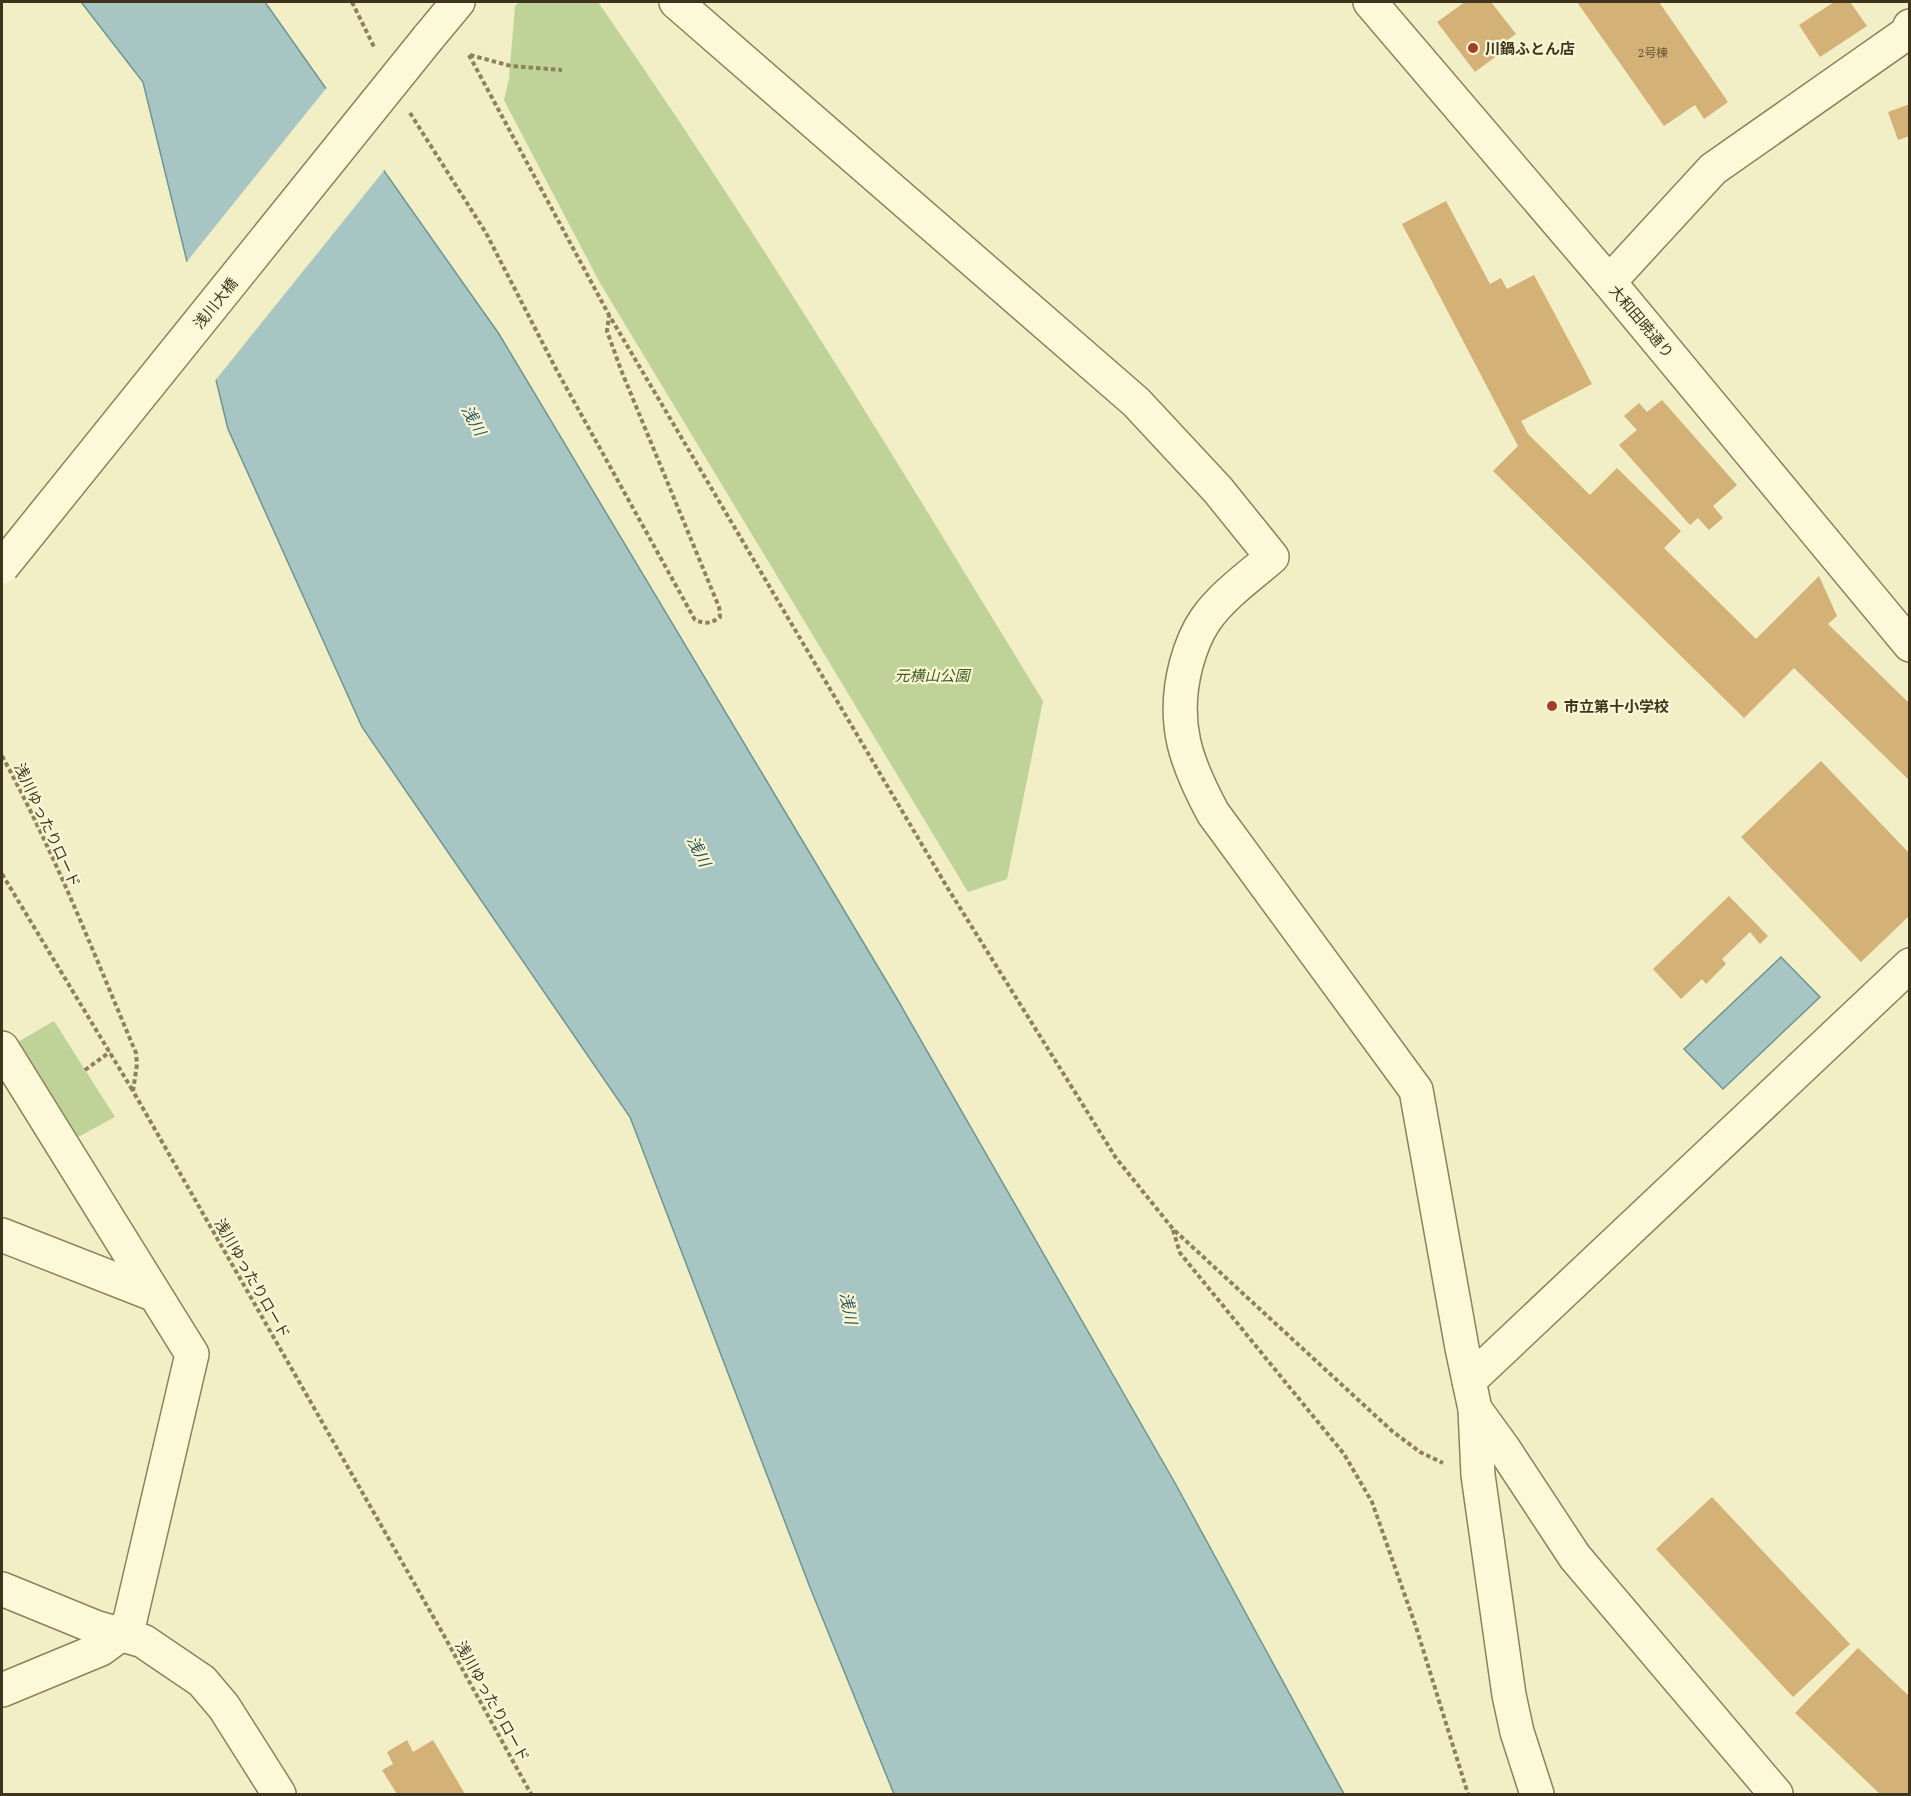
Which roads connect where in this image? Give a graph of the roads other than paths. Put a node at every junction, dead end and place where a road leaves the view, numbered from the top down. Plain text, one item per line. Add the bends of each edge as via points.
1 (458, 2) edge
2 (676, 2) edge
3 (1370, 2) edge
4 (1910, 26) edge
5 (1609, 282) junction
6 (2, 567) edge
7 (1910, 645) edge
8 (1910, 965) edge
9 (2, 1048) edge
10 (2, 1235) edge
11 (155, 1295) junction
12 (1472, 1395) junction
13 (2, 1589) edge
14 (120, 1635) junction
15 (2, 1690) edge
16 (279, 1794) edge
17 (1536, 1794) edge
18 (1776, 1794) edge

1 - 6 street, 浅川大橋, bridge
2 - 12 street via 1136,402 1218,490 1272,557 1228,594 1205,620 1191,648 1182,680 1179,726 1195,780 1213,813 1416,1090
3 - 5 street, 大和田暁通り
4 - 5 street via 1907,33 1713,169
5 - 7 street, 大和田暁通り
8 - 12 street
9 - 11 street
10 - 11 street
11 - 14 street via 192,1354 134,1609
12 - 17 street via 1478,1474 1509,1695
12 - 18 street via 1575,1557
13 - 14 street
14 - 15 street via 101,1649
14 - 16 street via 153,1647 213,1692

